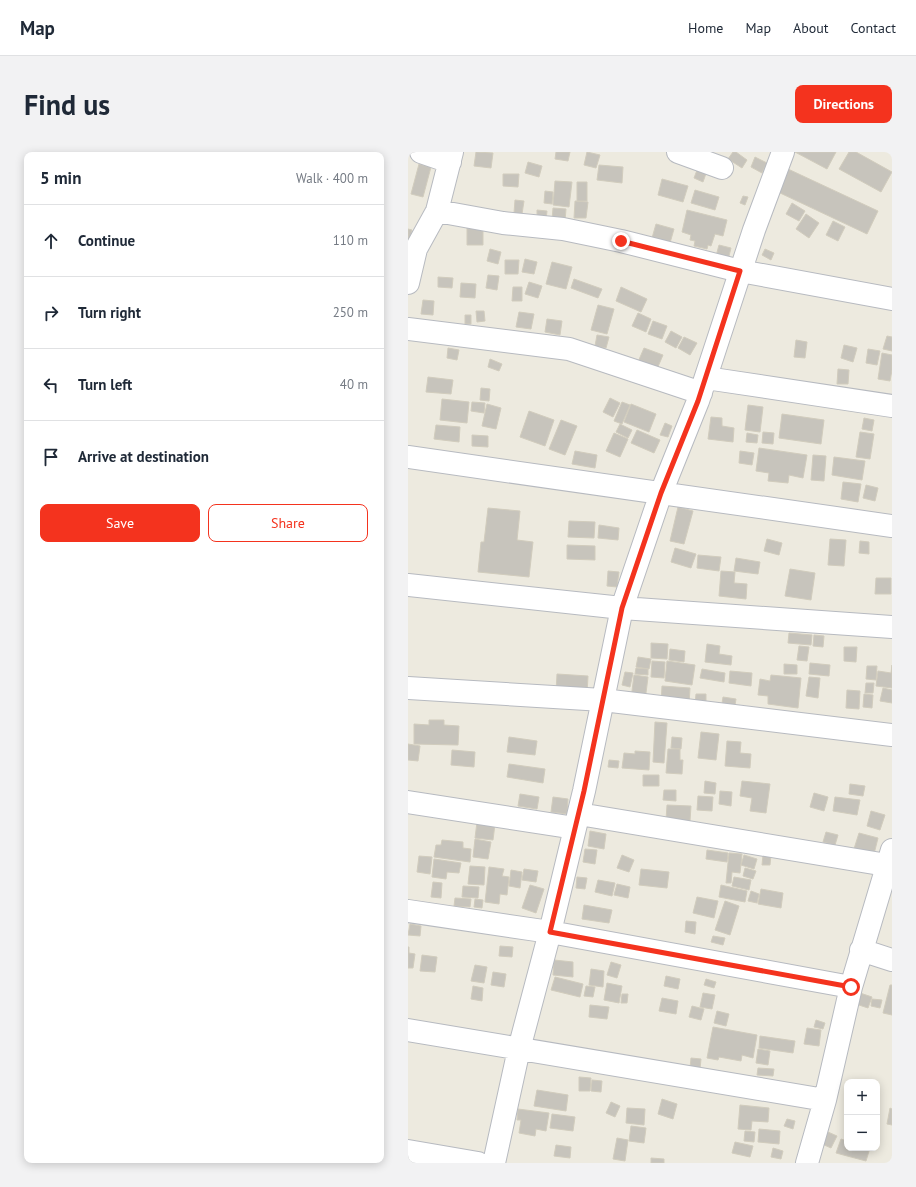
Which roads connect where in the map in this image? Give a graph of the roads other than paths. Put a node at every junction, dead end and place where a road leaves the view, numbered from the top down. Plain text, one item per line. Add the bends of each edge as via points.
1 (421, 152) edge
2 (678, 152) edge
3 (783, 152) edge
4 (451, 157) edge
5 (722, 168) dead end
6 (437, 211) junction
7 (412, 248) edge
8 (740, 271) junction
9 (408, 283) edge
10 (892, 299) edge
11 (408, 329) edge
12 (703, 385) junction
13 (892, 406) edge
14 (408, 457) edge
15 (661, 493) junction
16 (892, 526) edge
17 (408, 585) edge
18 (622, 608) junction
19 (892, 626) edge
20 (408, 688) edge
21 (603, 700) junction
22 (892, 735) edge
23 (408, 802) edge
24 (577, 821) junction
25 (890, 861) edge
26 (408, 911) edge
27 (550, 932) junction
28 (861, 950) junction
29 (892, 960) edge
30 (851, 987) junction
31 (408, 1030) edge
32 (519, 1049) junction
33 (825, 1100) junction
34 (408, 1151) edge
35 (478, 1163) edge
36 (494, 1163) edge
37 (807, 1163) edge

1 - 4 street
2 - 5 street
3 - 8 street
4 - 6 street
6 - 7 street
6 - 8 street via 503,223 563,229
7 - 9 street
8 - 10 street
8 - 12 street
11 - 12 street via 568,349
12 - 13 street
12 - 15 street
14 - 15 street
15 - 16 street
15 - 18 street
17 - 18 street
18 - 19 street
18 - 21 street
20 - 21 street
21 - 22 street
21 - 24 street
23 - 24 street
24 - 25 street
24 - 27 street
25 - 28 street
26 - 27 street
27 - 30 street
27 - 32 street
28 - 29 street
28 - 30 street
30 - 33 street
31 - 32 street
32 - 33 street
32 - 36 street
33 - 37 street
34 - 35 street

